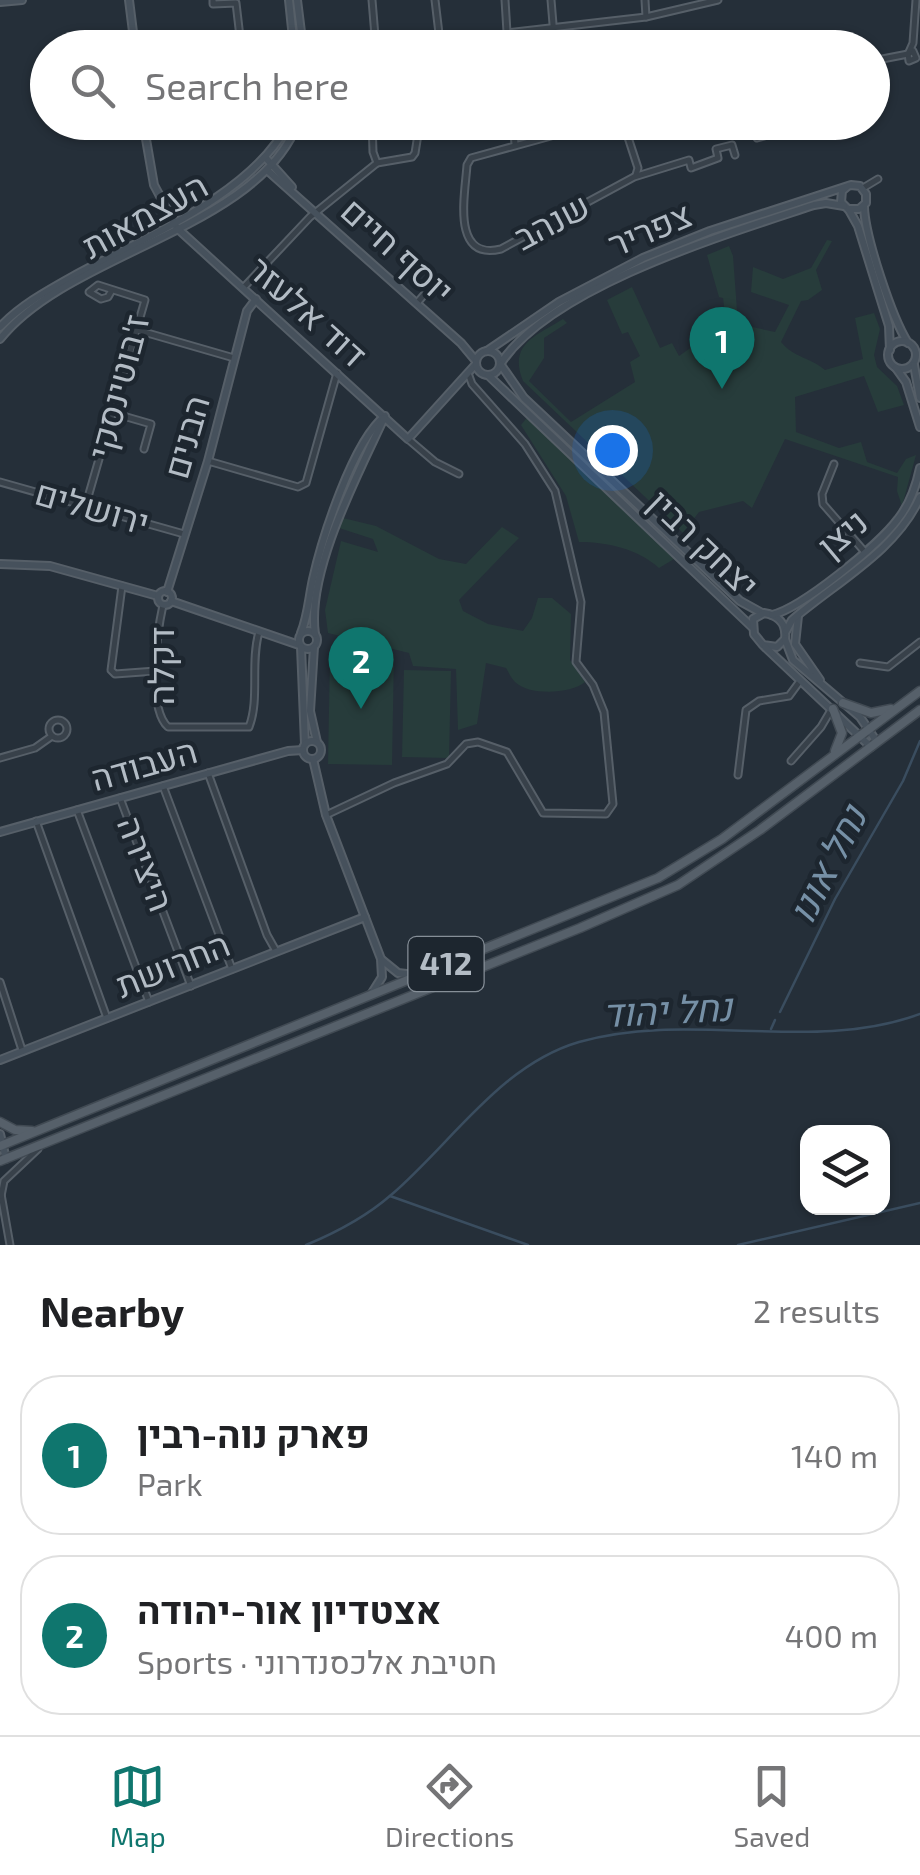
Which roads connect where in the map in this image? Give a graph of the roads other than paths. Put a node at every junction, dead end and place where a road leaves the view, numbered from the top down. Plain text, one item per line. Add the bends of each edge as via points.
1 (22, 0) edge
2 (129, 0) edge
3 (213, 0) edge
4 (288, 0) edge
5 (297, 0) edge
6 (372, 0) edge
7 (435, 0) edge
8 (505, 0) edge
9 (550, 0) edge
10 (645, 0) edge
11 (718, 0) edge
12 (916, 0) edge
13 (0, 2) edge
14 (646, 16) junction
15 (554, 25) junction
16 (132, 30) edge
17 (239, 30) edge
18 (292, 30) edge
19 (300, 30) edge
20 (374, 30) edge
21 (439, 30) edge
22 (507, 30) edge
23 (525, 30) edge
24 (554, 30) edge
25 (914, 55) edge
26 (146, 140) edge
27 (276, 140) edge
28 (290, 140) edge
29 (373, 140) edge
30 (417, 140) edge
31 (516, 140) edge
32 (534, 140) edge
33 (629, 140) edge
34 (516, 144) junction
35 (735, 155) dead end
36 (262, 160) junction
37 (378, 164) junction
38 (270, 167) junction
39 (634, 177) junction
40 (878, 179) dead end
41 (848, 186) junction
42 (863, 188) junction
43 (864, 205) junction
44 (846, 208) junction
45 (316, 212) junction
46 (175, 225) junction
47 (436, 281) dead end
48 (244, 287) junction
49 (112, 290) dead end
50 (256, 298) junction
51 (417, 303) junction
52 (0, 327) edge
53 (137, 330) junction
54 (0, 339) edge
55 (462, 343) junction
56 (908, 343) junction
57 (890, 350) junction
58 (487, 351) junction
59 (234, 358) junction
60 (476, 362) junction
61 (914, 362) junction
62 (501, 364) junction
63 (896, 367) junction
64 (338, 372) junction
65 (487, 375) junction
66 (469, 376) junction
67 (920, 398) edge
68 (113, 413) junction
69 (385, 416) junction
70 (920, 428) edge
71 (408, 439) junction
72 (144, 449) dead end
73 (208, 461) junction
74 (834, 464) dead end
75 (920, 468) edge
76 (459, 474) dead end
77 (0, 482) edge
78 (920, 497) edge
79 (86, 504) junction
80 (915, 506) edge
81 (184, 534) junction
82 (864, 552) junction
83 (0, 564) edge
84 (122, 586) junction
85 (167, 592) junction
86 (158, 596) junction
87 (167, 603) junction
88 (802, 612) junction
89 (762, 613) junction
90 (772, 615) junction
91 (752, 627) junction
92 (259, 632) junction
93 (315, 634) junction
94 (785, 635) junction
95 (300, 640) junction
96 (920, 642) edge
97 (765, 646) junction
98 (314, 647) junction
99 (860, 663) dead end
100 (156, 671) junction
101 (802, 678) junction
102 (920, 692) edge
103 (830, 693) junction
104 (843, 702) junction
105 (904, 703) junction
106 (833, 708) junction
107 (920, 710) edge
108 (869, 729) junction
109 (860, 735) junction
110 (52, 736) dead end
111 (317, 742) junction
112 (874, 744) junction
113 (304, 747) junction
114 (0, 758) edge
115 (313, 760) junction
116 (829, 760) junction
117 (790, 761) dead end
118 (208, 772) junction
119 (738, 775) dead end
120 (163, 786) junction
121 (120, 798) junction
122 (77, 810) junction
123 (326, 816) junction
124 (36, 821) junction
125 (0, 832) edge
126 (364, 917) junction
127 (276, 951) junction
128 (382, 959) junction
129 (232, 969) junction
130 (419, 975) junction
131 (0, 982) edge
132 (191, 986) junction
133 (372, 994) junction
134 (149, 1002) junction
135 (108, 1018) junction
136 (22, 1052) junction
137 (0, 1060) edge
138 (0, 1122) edge
139 (41, 1130) junction
140 (0, 1134) edge
141 (44, 1143) junction
142 (2, 1152) edge
143 (1, 1194) edge
144 (10, 1245) edge

1 - 13 street
2 - 16 street
3 - 17 street via 236,3
4 - 18 street
5 - 19 street
6 - 20 street
7 - 21 street
8 - 22 street
9 - 15 street
10 - 14 street
11 - 14 street
12 - 25 street
14 - 15 street
15 - 23 street
15 - 24 street
26 - 46 street via 150,172
27 - 36 street, העצמאות
28 - 38 street, העצמאות
29 - 37 street
30 - 37 street via 412,157
31 - 34 street
32 - 34 street, שנהב
33 - 39 street via 638,168
34 - 39 street, שנהב via 476,155 467,165 465,234 484,251 501,249
35 - 39 street via 732,145 691,168 689,160
36 - 38 street, יוסף חיים
36 - 46 street, העצמאות
37 - 45 street
38 - 45 street, יוסף חיים
38 - 46 street, העצמאות via 227,200
40 - 42 street
41 - 42 street
41 - 44 street via 841,196
41 - 58 street, צפריר via 627,265
42 - 43 street
43 - 44 street
43 - 56 street
44 - 57 street via 890,326
44 - 62 street, צפריר via 814,205 653,262 545,320
45 - 48 street
45 - 51 street, יוסף חיים
46 - 48 street, דוד אלעזר
46 - 52 street, העצמאות via 38,297
46 - 54 street, העצמאות via 39,303
47 - 51 street
48 - 50 street, דוד אלעזר
49 - 53 street, ז'בוטינסקי via 145,300
50 - 59 street, הבנים
50 - 64 street, דוד אלעזר
51 - 55 street, יוסף חיים
53 - 59 street
53 - 68 street, ז'בוטינסקי
55 - 58 street, יוסף חיים
55 - 60 street, יוסף חיים
56 - 57 street
56 - 61 street
57 - 63 street
58 - 60 street
58 - 62 street
59 - 73 street, הבנים
60 - 65 street
60 - 66 street
61 - 63 street
61 - 67 street
62 - 65 street
62 - 89 street, יצחק רבין via 515,389 589,460 740,601
63 - 70 street
64 - 69 street, דוד אלעזר
64 - 73 street via 306,483 298,487
65 - 66 street
65 - 91 street, יצחק רבין
66 - 71 street
66 - 123 street via 554,492 580,602 576,662 604,712 613,804 606,814 543,812 507,752 471,742 447,764
68 - 72 street via 151,424
68 - 79 street, ז'בוטינסקי
69 - 71 street, דוד אלעזר
69 - 93 street via 320,579
69 - 95 street via 366,437 336,504
71 - 76 street
73 - 81 street, הבנים
74 - 82 street via 823,504
75 - 80 street, ניצן
77 - 79 street, ירושלים
78 - 80 street, ניצן
79 - 81 street, ירושלים
80 - 82 street, ניצן
80 - 88 street, ניצן via 886,544
81 - 85 street, הבנים
82 - 90 street, ניצן via 796,605
83 - 84 street via 50,566
84 - 86 street
84 - 100 street via 110,666 115,674
85 - 86 street
85 - 87 street
86 - 87 street
87 - 92 street
87 - 100 street, דקלה
88 - 94 street, ניצן
88 - 103 street via 794,628 797,648
89 - 90 street
89 - 91 street
90 - 94 street
91 - 97 street
92 - 95 street
92 - 100 street, דקלה via 252,723 245,729 168,728 160,716
93 - 95 street via 307,631
93 - 98 street
94 - 97 street via 777,647
94 - 103 street via 794,660
95 - 98 street
95 - 113 street
96 - 99 street via 888,668
97 - 101 street, יצחק רבין
98 - 111 street via 310,712
101 - 106 street, יצחק רבין
101 - 119 street via 789,696 746,710
102 - 105 main road, 412
103 - 104 street
104 - 105 main road via 874,714
104 - 108 street
105 - 108 main road, 412
106 - 109 street, יצחק רבין
106 - 116 main road via 842,736
106 - 117 street
107 - 112 main road, 412
108 - 109 main road, 412
108 - 112 street
109 - 112 street, יצחק רבין
109 - 116 main road, 412
110 - 114 street
111 - 113 street, העבודה
111 - 115 street via 322,752
112 - 141 main road, 412 via 678,885
113 - 115 street
113 - 118 street, העבודה
115 - 123 street
116 - 130 main road, 412 via 658,878
118 - 120 street, העבודה
118 - 127 street
120 - 121 street, העבודה
120 - 129 street
121 - 122 street, העבודה
121 - 132 street, היצירה
122 - 124 street, העבודה
122 - 134 street
123 - 126 street
124 - 125 street, העבודה
124 - 135 street
126 - 127 street, החרושת
126 - 128 street
127 - 129 street, החרושת
128 - 130 street via 398,972
128 - 133 street
129 - 132 street, החרושת
130 - 133 main road, 412
131 - 136 street
132 - 134 street, החרושת
133 - 139 main road, 412
134 - 135 street, החרושת
135 - 136 street, החרושת
136 - 137 street, החרושת
138 - 139 main road
139 - 142 main road, 412
140 - 142 street
141 - 142 main road, 412
141 - 143 street via 7,1177
143 - 144 street

